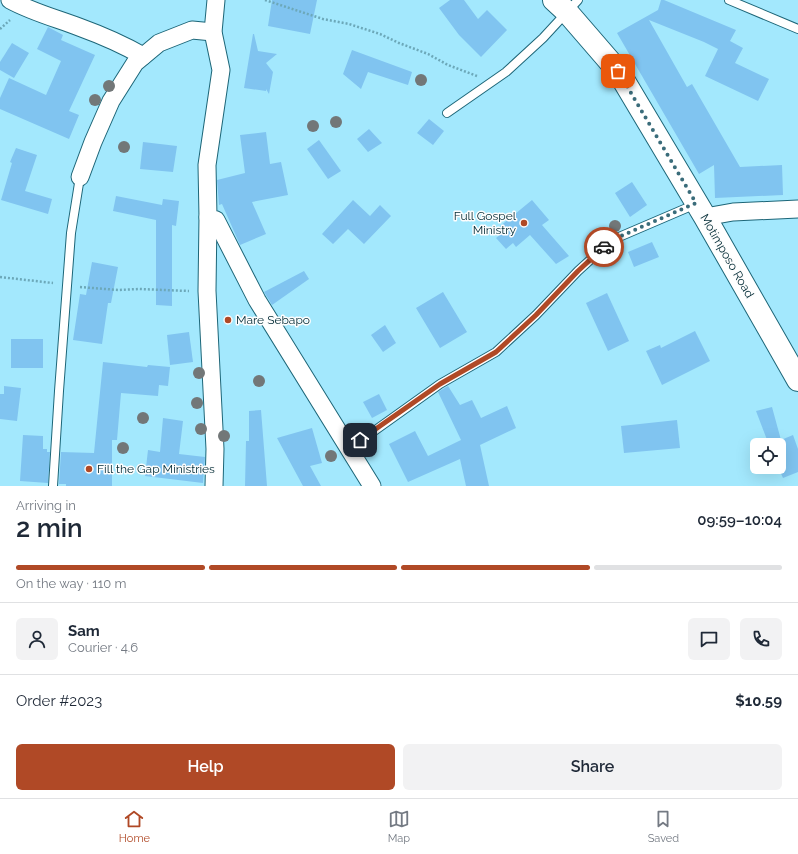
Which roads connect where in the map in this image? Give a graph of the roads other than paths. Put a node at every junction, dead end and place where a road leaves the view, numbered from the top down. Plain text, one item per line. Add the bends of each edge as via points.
1 (216, 0) edge
2 (729, 0) edge
3 (20, 2) edge
4 (566, 4) edge
5 (798, 28) edge
6 (213, 32) junction
7 (143, 56) junction
8 (447, 113) dead end
9 (80, 177) joint
10 (798, 209) edge
11 (701, 210) junction
12 (208, 217) junction
13 (798, 380) edge
14 (349, 449) junction
15 (53, 486) edge
16 (214, 486) edge
17 (372, 486) edge

1 - 6 street
2 - 5 lane
3 - 7 street via 124,45
4 - 8 lane via 533,47 506,72
4 - 11 street, Motimposo Road via 618,71
6 - 7 street via 192,30 159,43
6 - 12 street via 221,70 207,165
7 - 9 street via 135,63 111,101
9 - 15 lane via 71,233
10 - 11 street via 733,212
11 - 13 street, Motimposo Road
11 - 14 lane via 612,240 496,352 440,384
12 - 14 street via 216,220 257,300
12 - 16 street via 207,291 215,449
14 - 17 street

